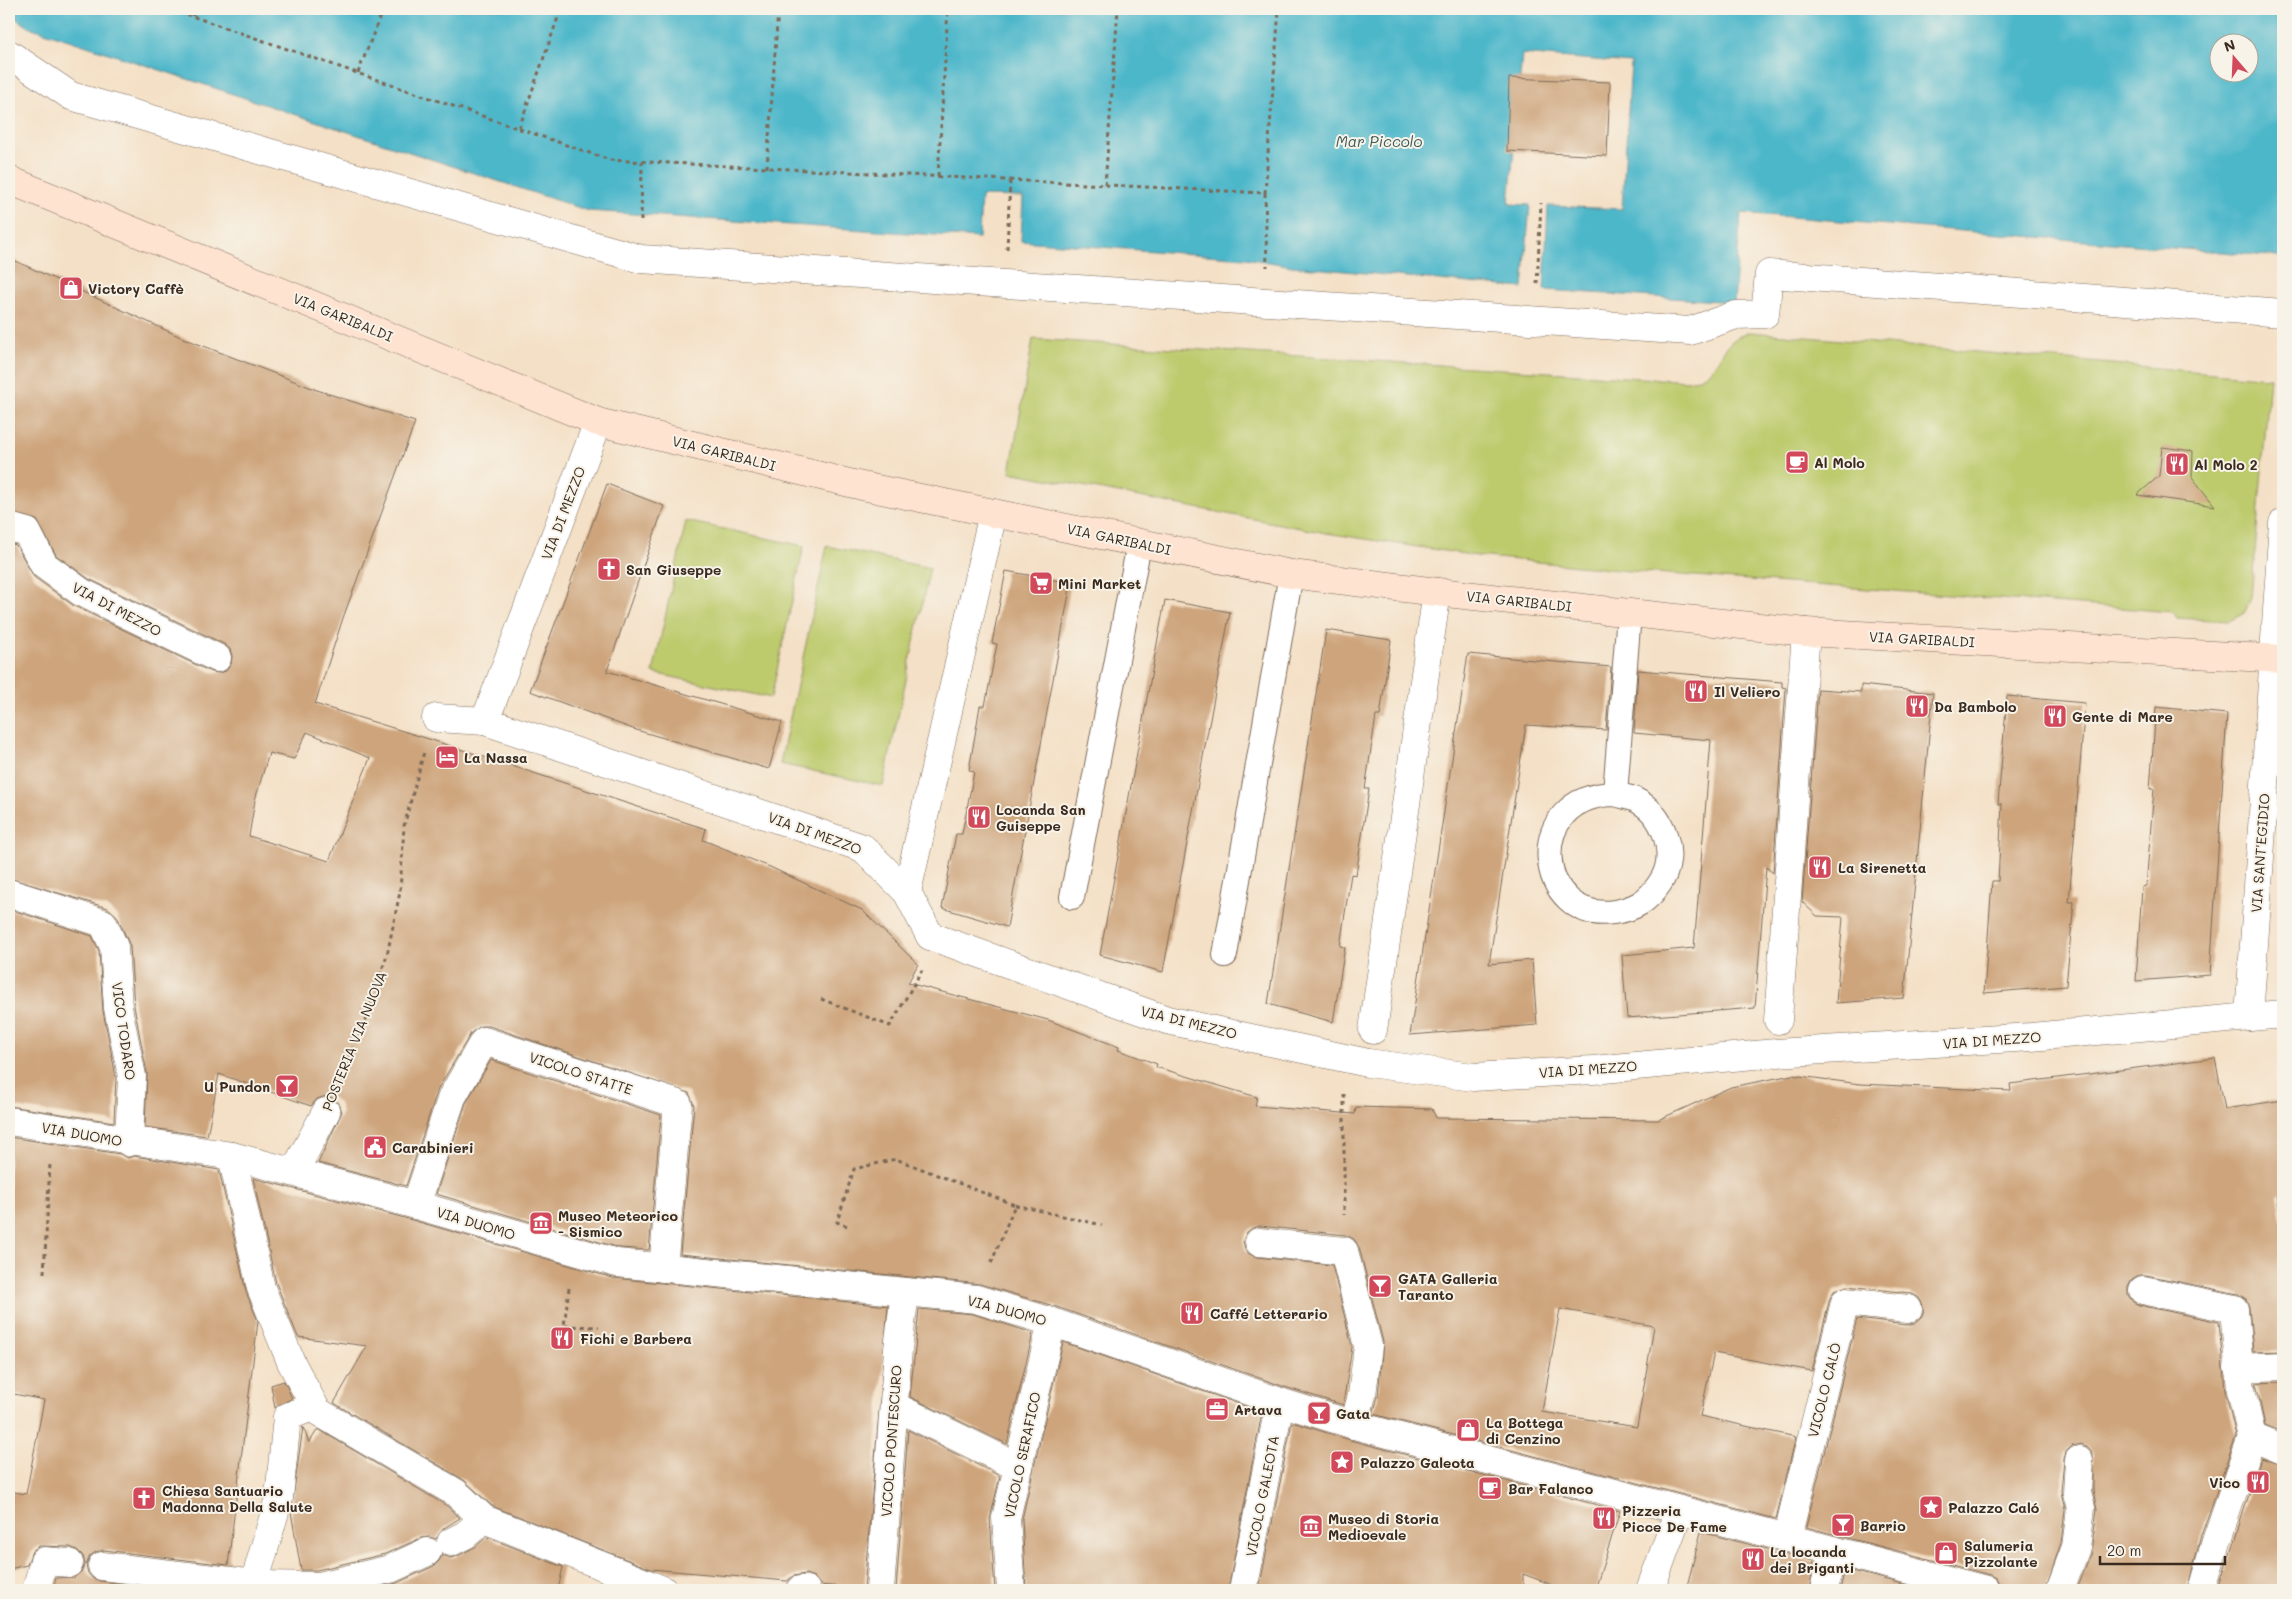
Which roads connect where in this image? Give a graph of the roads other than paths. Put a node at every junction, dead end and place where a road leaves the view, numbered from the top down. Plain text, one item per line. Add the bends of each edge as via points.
1 (9, 54) edge
2 (9, 180) edge
3 (2283, 313) edge
4 (598, 422) junction
5 (993, 513) junction
6 (2283, 523) edge
7 (9, 527) edge
8 (1139, 544) junction
9 (1291, 574) junction
10 (1437, 592) junction
11 (1629, 613) junction
12 (1806, 632) junction
13 (217, 658) dead end
14 (2278, 659) edge
15 (436, 718) road end
16 (485, 721) junction
17 (1616, 794) junction
18 (907, 892) junction
19 (9, 893) edge
20 (1072, 897) dead end
21 (1226, 955) dead end
22 (2283, 1014) edge
23 (2249, 1017) junction
24 (1778, 1020) dead end
25 (1373, 1030) dead end
26 (326, 1112) road end
27 (9, 1121) edge
28 (129, 1142) junction
29 (232, 1156) junction
30 (294, 1172) junction
31 (416, 1205) junction
32 (1259, 1242) dead end
33 (663, 1268) junction
34 (2143, 1290) dead end
35 (905, 1292) junction
36 (1908, 1309) dead end
37 (1052, 1322) junction
38 (2283, 1366) edge
39 (2238, 1368) junction
40 (1280, 1402) junction
41 (314, 1406) junction
42 (894, 1406) junction
43 (1354, 1425) junction
44 (2252, 1437) junction
45 (2283, 1450) edge
46 (2079, 1460) dead end
47 (1018, 1468) junction
48 (1679, 1511) junction
49 (484, 1519) junction
50 (1787, 1538) junction
51 (1833, 1550) junction
52 (69, 1563) dead end
53 (102, 1566) dead end
54 (254, 1584) junction
55 (36, 1590) edge
56 (663, 1590) edge
57 (800, 1590) edge
58 (806, 1590) edge
59 (880, 1590) edge
60 (1011, 1590) edge
61 (1243, 1590) edge
62 (1650, 1590) edge
63 (1824, 1590) edge
64 (1986, 1590) edge
65 (2060, 1590) edge
66 (2202, 1590) edge

1 - 3 street via 71,96 641,259 1690,331 1736,315 1765,314 1769,274
2 - 4 main road, VIA GARIBALDI
4 - 5 main road, VIA GARIBALDI via 862,486
4 - 16 street, VIA DI MEZZO
5 - 8 main road, VIA GARIBALDI
5 - 18 street
6 - 14 street, VIA SANT'EGIDIO
7 - 13 street, VIA DI MEZZO via 27,532 44,565 81,592
8 - 9 main road, VIA GARIBALDI
8 - 20 lane
9 - 10 main road, VIA GARIBALDI
9 - 21 lane
10 - 11 main road, VIA GARIBALDI
10 - 25 street
11 - 12 main road, VIA GARIBALDI
11 - 17 lane
12 - 14 main road, VIA GARIBALDI
12 - 24 street
14 - 23 street, VIA SANT'EGIDIO
15 - 16 street
16 - 18 street, VIA DI MEZZO via 863,848
17 - 17 lane via 1634,799 1651,811 1665,833 1669,853 1664,877 1644,902 1630,910 1603,914 1588,910 1565,896 1550,869 1548,846 1557,821 1576,803 1598,794
18 - 23 street, VIA DI MEZZO via 930,936 1167,1020 1368,1063 1473,1077 2031,1037
19 - 28 street, VICO TODARO via 103,923 114,947 118,1008 132,1076
22 - 23 street, VIA DI MEZZO
26 - 30 street, POSTERIA VIA NUOVA
27 - 28 street, VIA DUOMO
28 - 29 street, VIA DUOMO
29 - 30 street, VIA DUOMO
29 - 41 street via 261,1288 290,1362
30 - 31 street, VIA DUOMO
31 - 33 street, VIA DUOMO via 617,1263
31 - 33 street, VICOLO STATTE via 452,1097 484,1041 678,1104
32 - 43 street via 1344,1251 1368,1346
33 - 35 street, VIA DUOMO
34 - 39 street via 2234,1309
35 - 37 street, VIA DUOMO via 976,1299
35 - 42 street, VICOLO PONTESCURO
36 - 50 street, VICOLO CALÒ via 1845,1302
37 - 40 street, VIA DUOMO
37 - 47 street, VICOLO SERAFICO
38 - 39 street
39 - 44 street
40 - 43 street, VIA DUOMO
40 - 61 street, VICOLO GALEOTA
41 - 49 street via 317,1411 456,1493
41 - 54 street via 287,1417 279,1498
42 - 47 street
42 - 59 street, VICOLO PONTESCURO
43 - 48 street, VIA DUOMO
44 - 45 street
44 - 66 street
46 - 65 street via 2077,1494 2081,1508 2076,1546
47 - 60 street, VICOLO SERAFICO via 1006,1518
48 - 50 street, VIA DUOMO
48 - 62 street
49 - 54 street via 465,1536 390,1569 319,1586
49 - 56 street
50 - 51 street, VIA DUOMO
51 - 63 street
51 - 64 street, VIA DUOMO
52 - 55 street via 44,1561
53 - 54 street
57 - 58 street

